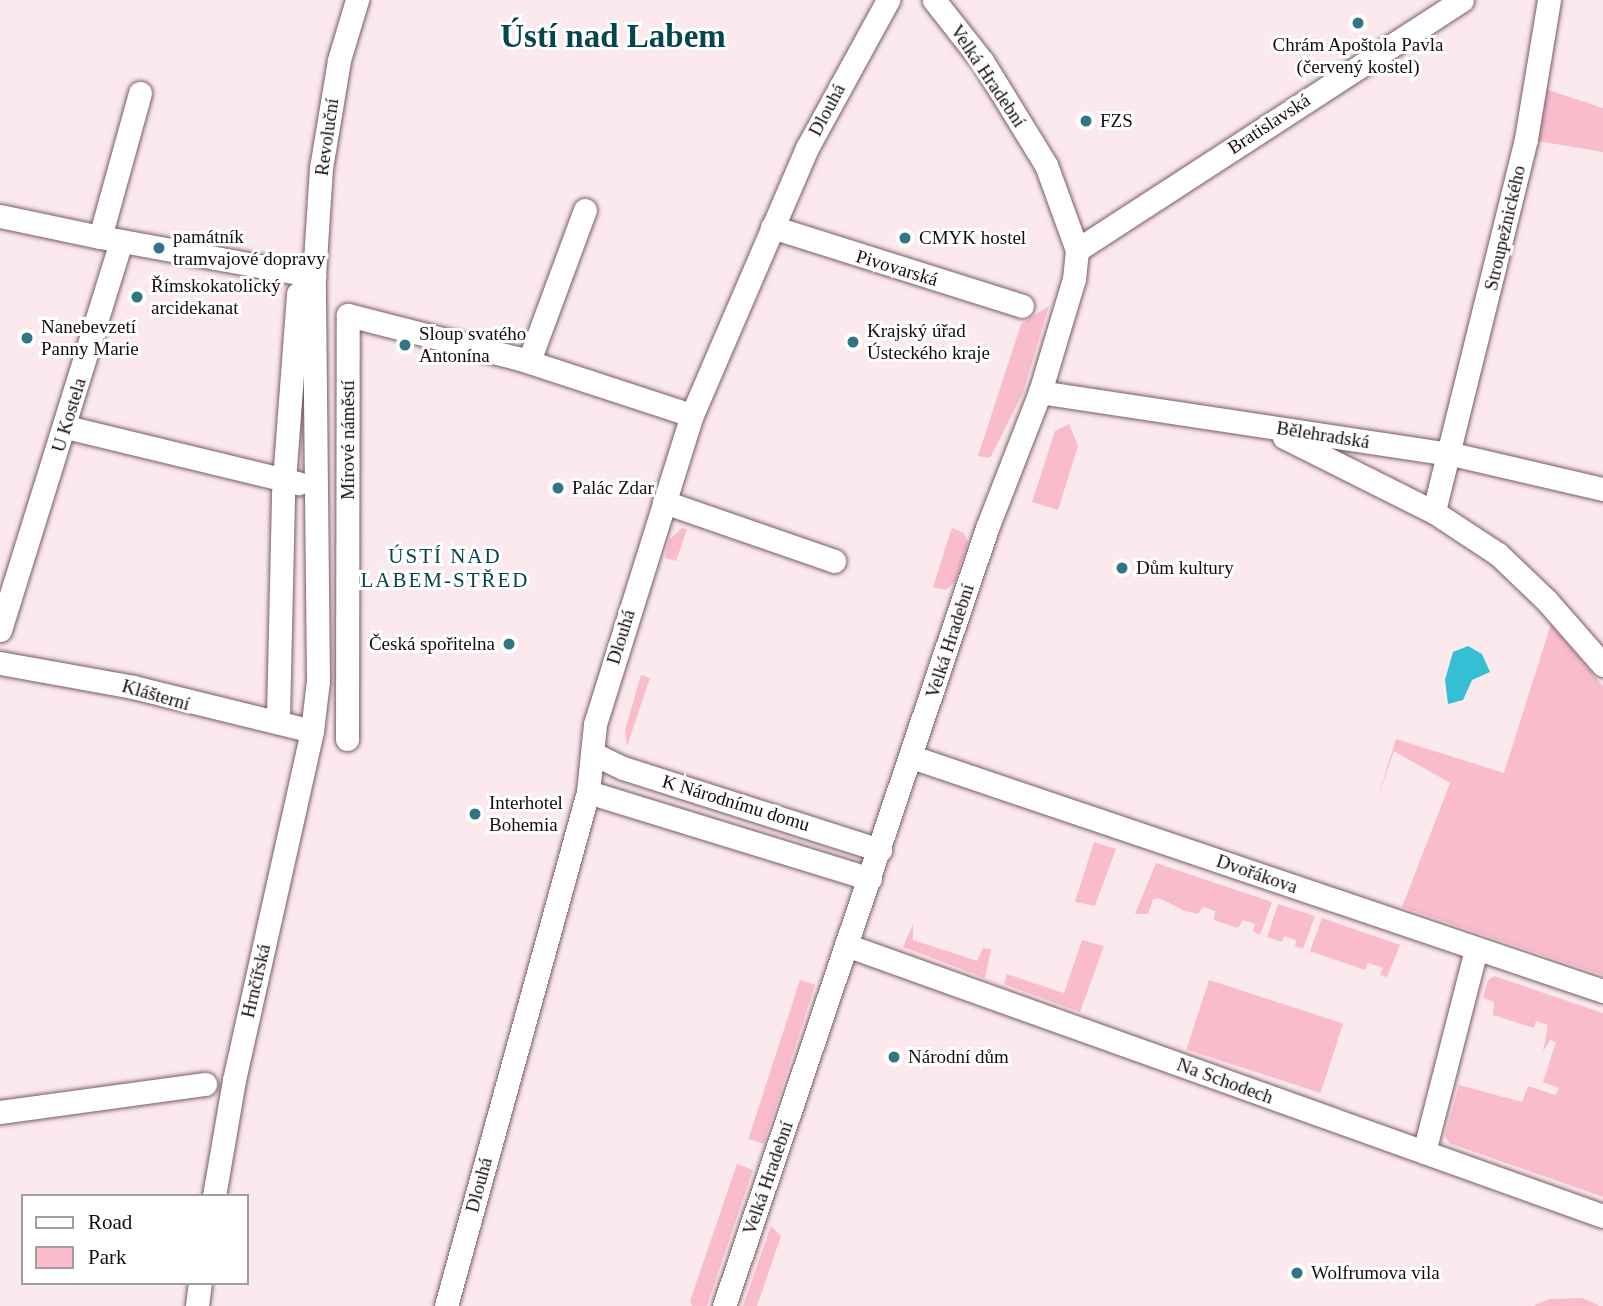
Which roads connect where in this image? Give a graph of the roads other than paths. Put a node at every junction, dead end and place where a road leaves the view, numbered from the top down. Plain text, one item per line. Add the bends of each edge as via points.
1 (357, 0) edge
2 (888, 0) edge
3 (934, 0) edge
4 (1462, 0) edge
5 (1549, 0) edge
6 (140, 93) dead end
7 (585, 210) dead end
8 (0, 216) edge
9 (772, 227) junction
10 (111, 239) junction
11 (1077, 250) junction
12 (314, 276) junction
13 (298, 294) dead end
14 (1022, 306) dead end
15 (523, 359) junction
16 (1040, 392) junction
17 (685, 413) dead end
18 (1255, 425) junction
19 (66, 427) junction
20 (1452, 454) junction
21 (284, 480) junction
22 (314, 483) junction
23 (1603, 489) edge
24 (664, 502) junction
25 (1434, 512) junction
26 (834, 561) dead end
27 (0, 631) edge
28 (0, 663) edge
29 (1603, 665) edge
30 (278, 717) dead end
31 (312, 731) junction
32 (347, 740) dead end
33 (594, 754) junction
34 (912, 757) junction
35 (307, 768) joint
36 (588, 792) junction
37 (880, 850) junction
38 (870, 879) junction
39 (846, 945) junction
40 (1476, 948) junction
41 (1603, 991) edge
42 (205, 1084) dead end
43 (0, 1112) edge
44 (1423, 1152) junction
45 (214, 1194) edge
46 (1603, 1216) edge
47 (200, 1285) edge
48 (197, 1306) edge
49 (446, 1306) edge
50 (724, 1306) edge

1 - 12 street, Revoluční via 328,114
2 - 9 street, Dlouhá
3 - 11 street, Velká Hradební via 982,61 1046,165
4 - 11 street, Bratislavská
5 - 20 street, Stroupežnického via 1526,139
6 - 10 street, U Kostela
7 - 15 street
8 - 10 street
9 - 14 street, Pivovarská
9 - 24 street, Dlouhá via 692,415
10 - 12 street
10 - 19 street, U Kostela
11 - 16 street, Velká Hradební via 1074,279
12 - 22 street, Mírové náměstí
13 - 21 street
15 - 17 street
15 - 32 street, Mírové náměstí via 348,315
16 - 18 street, Bělehradská
16 - 34 street, Velká Hradební via 987,528
18 - 20 street, Bělehradská
18 - 25 street
19 - 21 street
19 - 27 street, U Kostela
20 - 23 street, Bělehradská
20 - 25 street, Stroupežnického
21 - 22 street
21 - 30 street
22 - 31 street, Mírové náměstí via 318,681
24 - 26 street
24 - 33 street, Dlouhá via 595,724
25 - 29 street via 1498,554
28 - 31 street, Klášterní via 133,687
31 - 35 street, Mírové náměstí
33 - 36 street, Dlouhá
33 - 37 street, K Národnímu domu via 623,768
34 - 37 street, Velká Hradební
34 - 40 street, Dvořákova
35 - 45 street, Hrnčířská via 234,1080
36 - 38 street, K Národnímu domu
36 - 49 street, Dlouhá
37 - 38 street, Velká Hradební
38 - 39 street, Velká Hradební
39 - 44 street, Na Schodech
39 - 50 street, Velká Hradební
40 - 41 street, Dvořákova
40 - 44 street
42 - 43 street
44 - 46 street, Na Schodech
47 - 48 street

